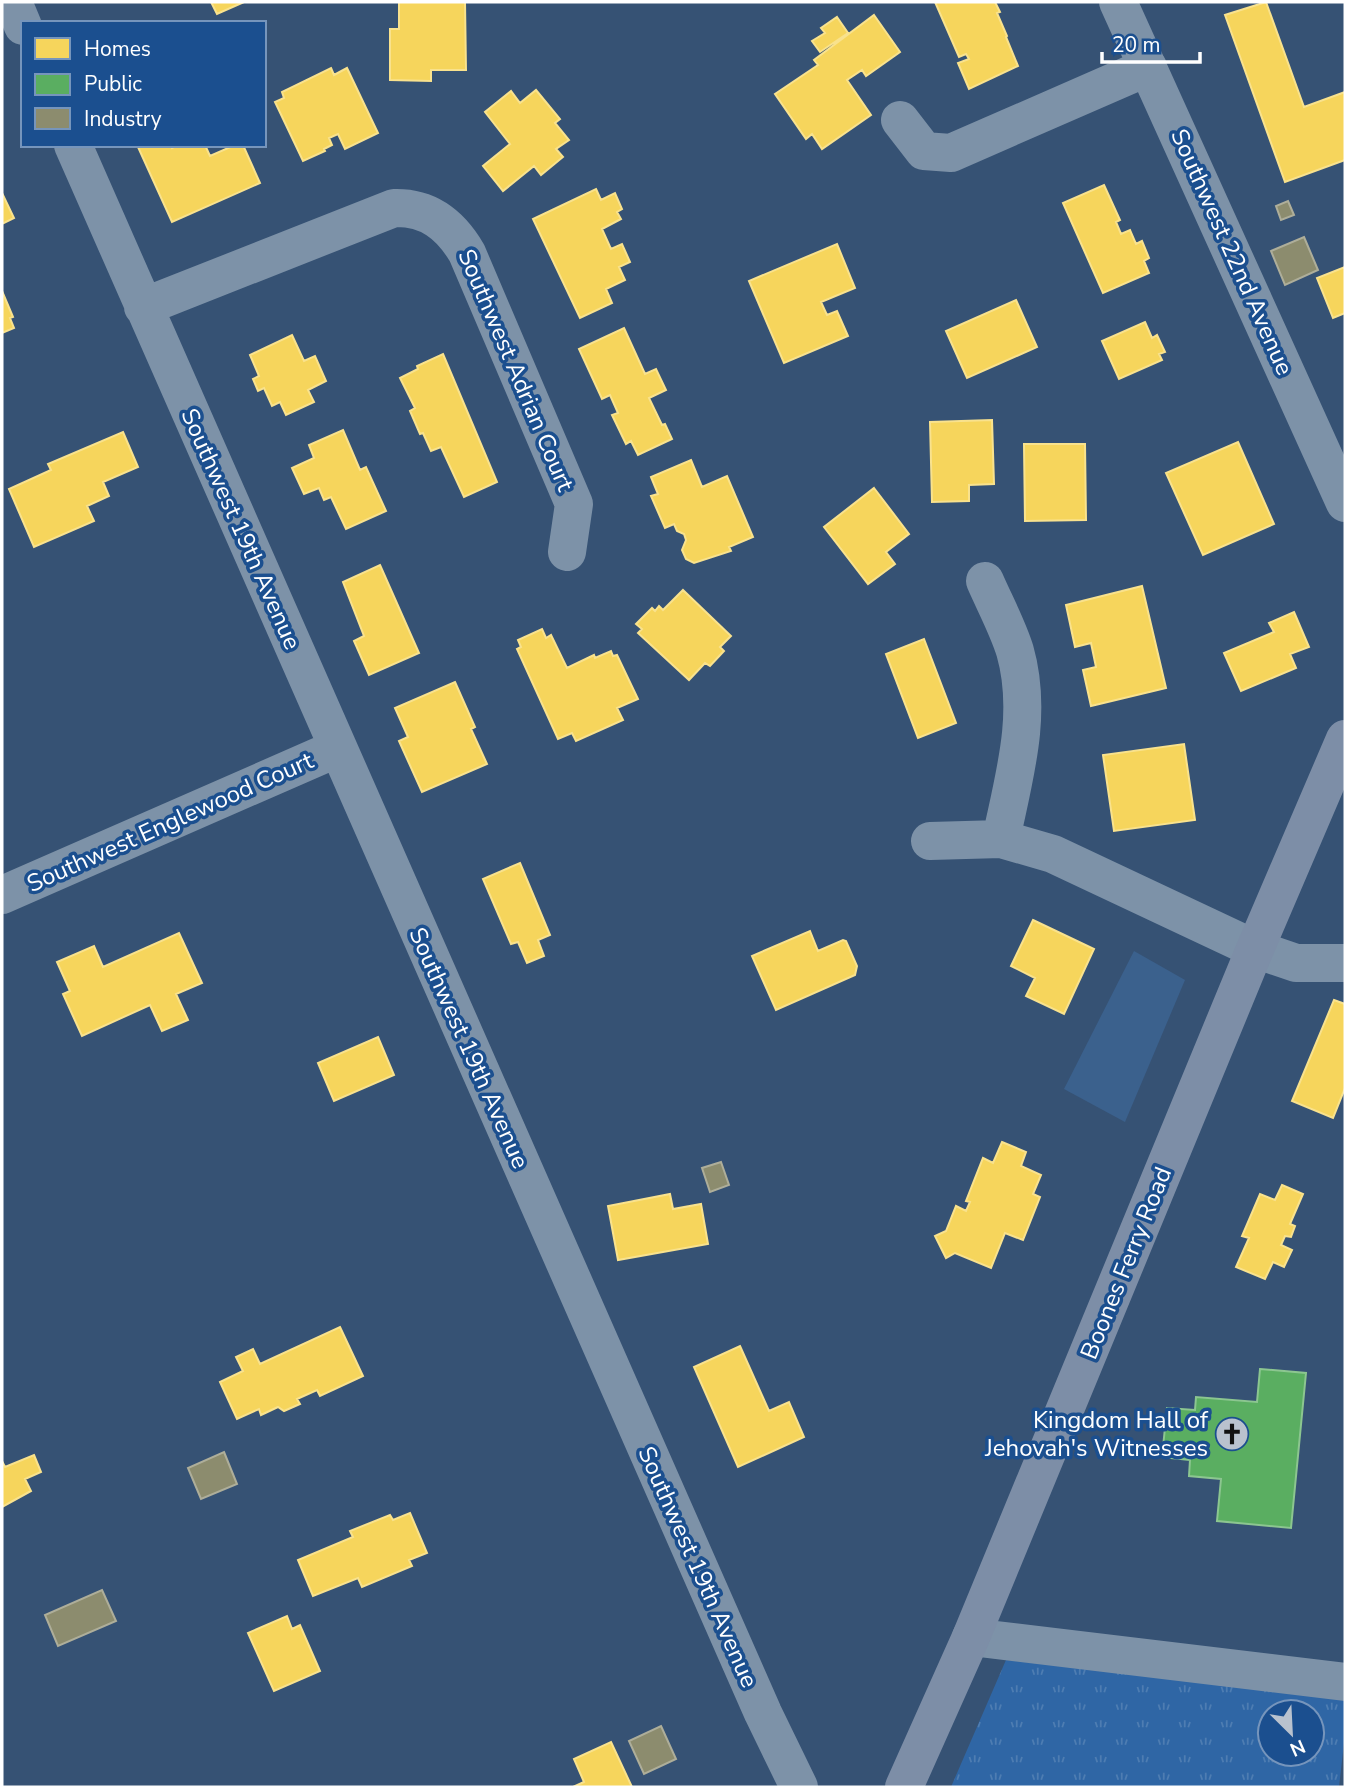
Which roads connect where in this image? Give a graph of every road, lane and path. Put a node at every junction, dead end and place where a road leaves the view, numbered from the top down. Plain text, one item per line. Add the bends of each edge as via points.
1 (1118, 2) edge
2 (1148, 67) junction
3 (900, 120) dead end
4 (74, 147) edge
5 (143, 307) junction
6 (1345, 503) edge
7 (566, 552) dead end
8 (985, 581) dead end
9 (1345, 739) edge
10 (338, 748) junction
11 (1001, 839) junction
12 (930, 841) dead end
13 (2, 895) edge
14 (1255, 949) junction
15 (1345, 963) edge
16 (971, 1637) junction
17 (1345, 1682) edge
18 (799, 1787) edge
19 (904, 1787) edge

1 - 2 street, Southwest 22nd Avenue
2 - 3 street via 951,153 924,151
2 - 6 street, Southwest 22nd Avenue
4 - 5 street, Southwest 19th Avenue
5 - 7 street, Southwest Adrian Court via 394,208 431,215 447,226 467,253 574,504
5 - 10 street, Southwest 19th Avenue
8 - 11 street via 1014,649 1023,699 1020,749
9 - 14 main road, Boones Ferry Road
10 - 13 street, Southwest Englewood Court
10 - 18 street, Southwest 19th Avenue
11 - 12 street
11 - 14 street via 1053,854
14 - 15 street via 1296,963
14 - 16 main road, Boones Ferry Road
16 - 17 street
16 - 19 main road, Boones Ferry Road

